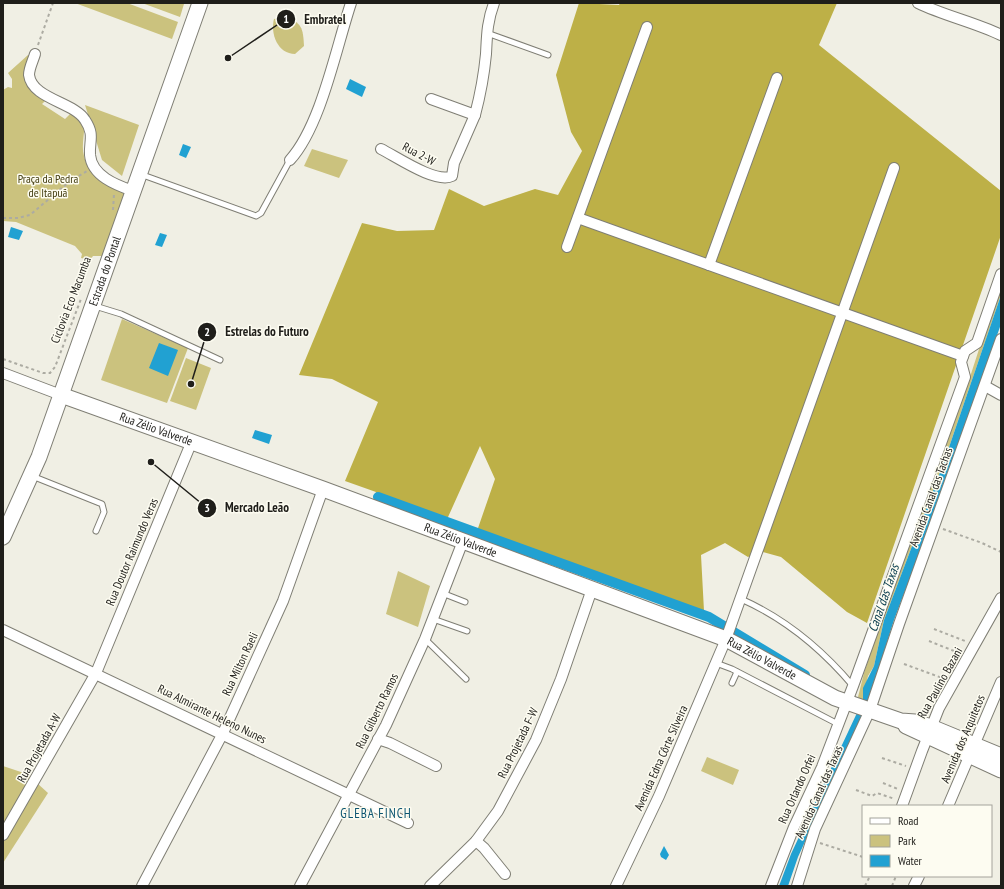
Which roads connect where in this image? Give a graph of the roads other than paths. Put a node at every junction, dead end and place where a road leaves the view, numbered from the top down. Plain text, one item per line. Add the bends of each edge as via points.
1 (200, 3) edge
2 (351, 3) edge
3 (494, 3) edge
4 (918, 3) edge
5 (647, 28) dead end
6 (486, 32) junction
7 (1001, 35) edge
8 (35, 54) road end
9 (548, 55) dead end
10 (777, 78) dead end
11 (431, 100) dead end
12 (475, 115) junction
13 (381, 149) dead end
14 (290, 160) joint
15 (894, 168) dead end
16 (139, 174) junction
17 (133, 191) junction
18 (578, 218) junction
19 (567, 247) dead end
20 (709, 265) junction
21 (1001, 274) edge
22 (87, 300) junction
23 (842, 313) junction
24 (1000, 343) edge
25 (963, 356) junction
26 (220, 360) dead end
27 (3, 373) edge
28 (985, 386) junction
29 (61, 394) junction
30 (1001, 395) edge
31 (192, 441) junction
32 (31, 476) junction
33 (323, 489) junction
34 (96, 531) dead end
35 (3, 537) edge
36 (463, 541) junction
37 (592, 589) junction
38 (442, 593) junction
39 (1001, 598) edge
40 (740, 599) junction
41 (465, 602) dead end
42 (432, 619) junction
43 (3, 630) edge
44 (467, 631) dead end
45 (425, 639) junction
46 (726, 640) junction
47 (716, 663) junction
48 (737, 672) junction
49 (96, 673) junction
50 (466, 679) dead end
51 (1001, 682) edge
52 (732, 683) dead end
53 (854, 686) junction
54 (849, 703) junction
55 (868, 709) junction
56 (838, 724) junction
57 (929, 732) junction
58 (223, 733) junction
59 (378, 739) junction
60 (972, 751) junction
61 (1001, 756) edge
62 (436, 766) dead end
63 (1001, 770) edge
64 (349, 796) junction
65 (903, 804) edge
66 (948, 805) edge
67 (408, 822) dead end
68 (3, 835) edge
69 (476, 841) junction
70 (505, 874) dead end
71 (918, 877) edge
72 (146, 885) edge
73 (300, 886) edge
74 (430, 886) edge
75 (616, 886) edge
76 (771, 886) edge
77 (797, 886) edge
78 (914, 886) edge

1 - 16 street, Estrada do Pontal
2 - 14 street via 317,109 301,145
3 - 6 street, Rua 2-W
4 - 7 street
5 - 18 street
6 - 9 lane
6 - 12 street, Rua 2-W via 484,65
8 - 17 street via 30,70 31,81 53,100 82,116 91,136 90,156 95,167 114,185
10 - 20 street
11 - 12 street
12 - 13 street, Rua 2-W via 454,164 452,176 447,178 432,176
14 - 16 lane via 261,213 256,216
15 - 23 street, Avenida Edna Côrte Silveira
16 - 17 street, Estrada do Pontal
17 - 22 street, Estrada do Pontal
18 - 19 street
18 - 20 street
20 - 23 street
21 - 25 street via 977,343 965,351
22 - 26 lane
22 - 29 street, Estrada do Pontal
23 - 25 street
23 - 40 street, Avenida Edna Côrte Silveira
24 - 28 street, Avenida Canal das Tachas
25 - 53 street, Rua Orlando Orfei via 961,362 965,377
27 - 29 street
28 - 30 street
28 - 55 street, Avenida Canal das Tachas
29 - 31 street, Rua Zélio Valverde
29 - 32 street, Estrada do Pontal
31 - 33 street, Rua Zélio Valverde
31 - 49 street, Rua Doutor Raimundo Veras
32 - 34 lane via 102,504 104,512
32 - 35 street, Estrada do Pontal
33 - 36 street, Rua Zélio Valverde
33 - 58 street, Rua Milton Raeli via 283,601
36 - 37 street, Rua Zélio Valverde
36 - 38 street, Rua Gilberto Ramos
37 - 46 street, Rua Zélio Valverde
37 - 69 street, Rua Projetada F-W via 561,679 536,740 498,811
38 - 41 lane
38 - 42 street, Rua Gilberto Ramos
39 - 57 street, Rua Paulino Bazani
40 - 46 street, Avenida Edna Côrte Silveira
40 - 53 lane via 772,614 803,635 822,651
42 - 44 lane
42 - 45 street, Rua Gilberto Ramos
43 - 49 street, Rua Almirante Heleno Nunes
45 - 50 lane
45 - 59 street, Rua Gilberto Ramos
46 - 47 street, Avenida Edna Côrte Silveira
46 - 54 street, Rua Zélio Valverde via 825,693
47 - 48 lane
47 - 75 street, Avenida Edna Côrte Silveira via 659,796
48 - 52 lane
48 - 56 lane
49 - 58 street, Rua Almirante Heleno Nunes
49 - 68 street, Rua Projetada A-W
51 - 60 street, Avenida dos Arquitetos
53 - 54 street, Rua Orlando Orfei
54 - 55 street, Rua Zélio Valverde
54 - 56 street, Rua Orlando Orfei
55 - 57 street, Rua Zélio Valverde via 901,721 911,730
55 - 77 street, Avenida Canal das Taxas via 811,840
56 - 76 street, Rua Orlando Orfei
57 - 60 street, Rua Zélio Valverde
57 - 65 street, Rua Paulino Bazani
58 - 64 street, Rua Almirante Heleno Nunes
58 - 72 street, Rua Milton Raeli
59 - 62 street
59 - 64 street, Rua Gilberto Ramos
60 - 61 street
60 - 63 street
60 - 66 street, Avenida dos Arquitetos
64 - 67 street, Rua Almirante Heleno Nunes
64 - 73 street, Rua Gilberto Ramos
69 - 70 street
69 - 74 street, Rua Projetada F-W
71 - 78 street

